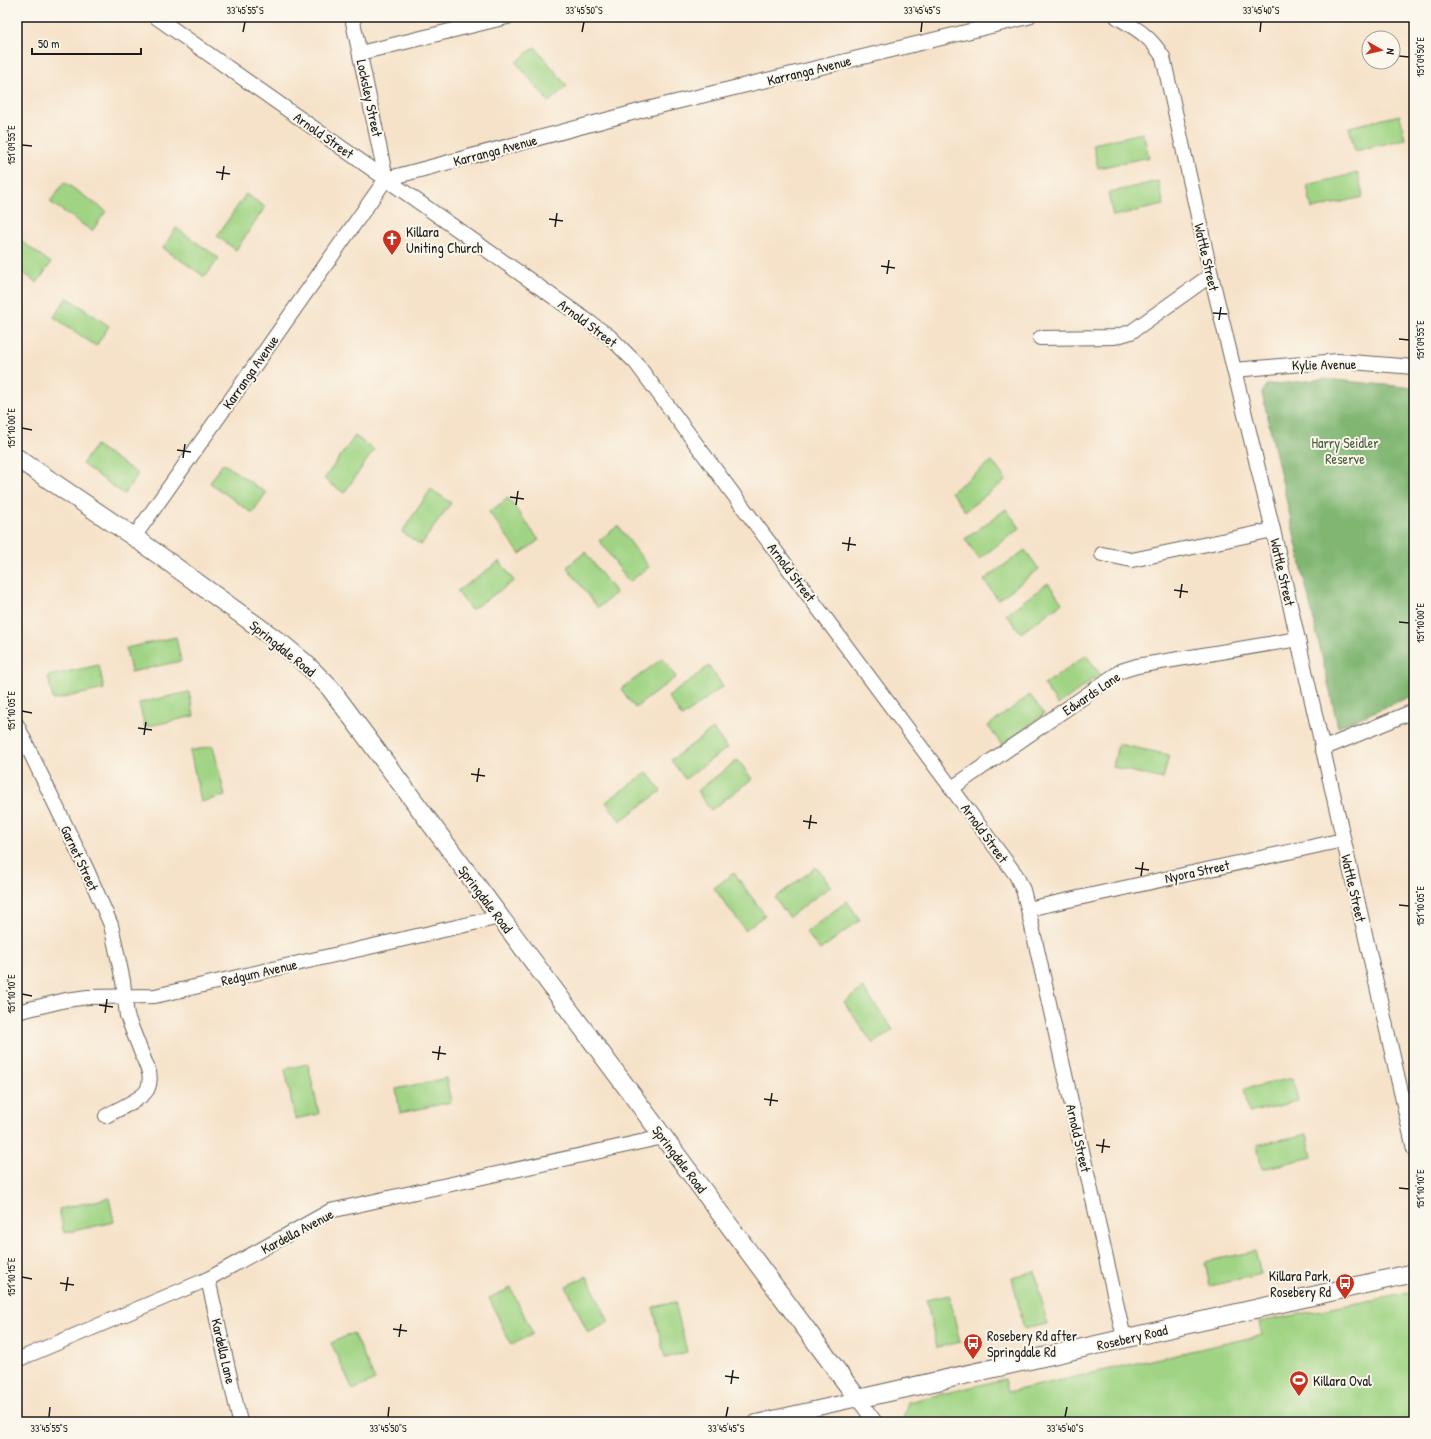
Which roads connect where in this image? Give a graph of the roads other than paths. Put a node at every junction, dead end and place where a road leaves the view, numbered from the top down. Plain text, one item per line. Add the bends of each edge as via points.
1 (156, 17) edge
2 (352, 17) edge
3 (507, 17) edge
4 (1028, 17) edge
5 (1117, 17) edge
6 (360, 53) junction
7 (386, 179) junction
8 (1211, 275) junction
9 (1040, 338) dead end
10 (1414, 367) edge
11 (1234, 370) junction
12 (17, 458) edge
13 (1273, 530) junction
14 (134, 537) junction
15 (1102, 554) dead end
16 (1298, 639) junction
17 (1414, 711) edge
18 (17, 724) edge
19 (1322, 749) junction
20 (952, 788) junction
21 (1343, 840) junction
22 (1028, 908) junction
23 (500, 917) junction
24 (124, 997) junction
25 (17, 1012) edge
26 (106, 1116) dead end
27 (663, 1137) junction
28 (1414, 1149) edge
29 (1414, 1273) edge
30 (208, 1279) junction
31 (1124, 1338) junction
32 (17, 1360) edge
33 (858, 1399) junction
34 (240, 1422) edge
35 (756, 1422) edge
36 (875, 1422) edge

1 - 7 street, Arnold Street
2 - 6 street, Locksley Street
3 - 6 street
4 - 7 street, Karranga Avenue via 647,109
5 - 8 street, Wattle Street via 1148,36 1163,57
6 - 7 street, Locksley Street
7 - 14 street, Karranga Avenue
7 - 20 street, Arnold Street via 609,336 636,363
8 - 9 street via 1131,332 1114,338
8 - 11 street, Wattle Street
10 - 11 street, Kylie Avenue via 1338,361
11 - 13 street, Wattle Street
12 - 14 main road, Springdale Road
13 - 15 street via 1132,560
13 - 16 street, Wattle Street
14 - 23 main road, Springdale Road via 282,644 330,688
16 - 19 street, Wattle Street
16 - 20 street, Edwards Lane via 1137,666 1121,671
17 - 19 street
18 - 24 street, Garnet Street via 111,925
19 - 21 street, Wattle Street
20 - 22 street, Arnold Street via 1016,875
21 - 22 street, Nyora Street
21 - 28 street, Wattle Street
22 - 31 street, Arnold Street
23 - 24 street, Redgum Avenue via 155,996
23 - 27 main road, Springdale Road
24 - 25 street, Redgum Avenue via 66,1000
24 - 26 street, Garnet Street via 127,1016 146,1063 150,1081 143,1095
27 - 30 street, Kardella Avenue via 330,1211
27 - 33 main road, Springdale Road
29 - 31 main road, Rosebery Road
30 - 32 street, Kardella Avenue
30 - 34 street, Kardella Lane
31 - 33 main road, Rosebery Road
33 - 35 street, Rosebery Road
33 - 36 street, Springdale Road

